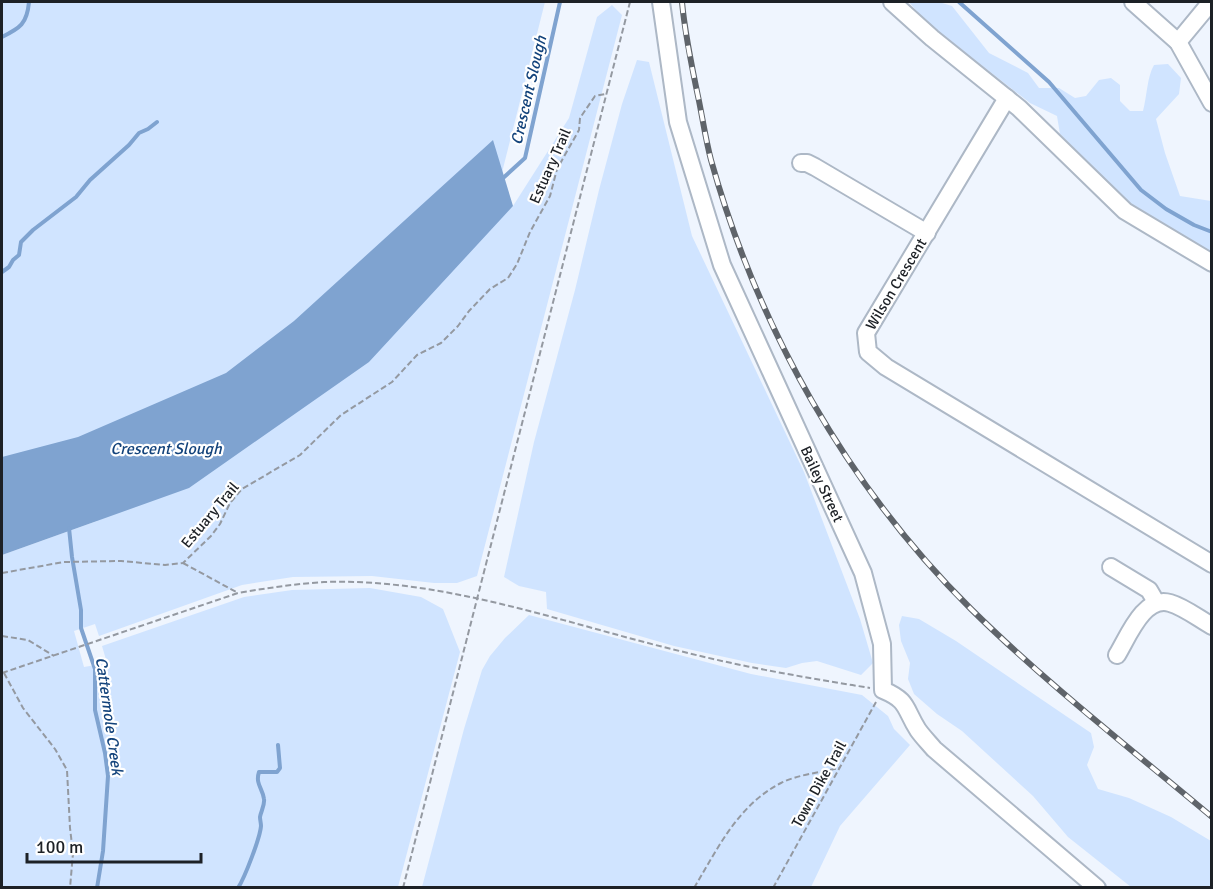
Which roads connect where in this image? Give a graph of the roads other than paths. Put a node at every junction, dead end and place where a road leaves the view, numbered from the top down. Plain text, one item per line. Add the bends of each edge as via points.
1 (660, 2) edge
2 (892, 2) edge
3 (1134, 2) edge
4 (1211, 2) edge
5 (1178, 42) junction
6 (1007, 98) junction
7 (1212, 103) edge
8 (801, 163) dead end
9 (927, 232) junction
10 (1212, 263) edge
11 (1212, 564) edge
12 (1110, 567) dead end
13 (1156, 602) junction
14 (1212, 626) edge
15 (1117, 655) dead end
16 (1097, 888) edge

1 - 16 street, Bailey Street via 678,122 722,265 863,573 882,644 883,690 906,705 934,749
2 - 6 street
3 - 5 street
4 - 5 street
5 - 7 street
6 - 9 street, Wilson Crescent
6 - 10 street via 1125,211
8 - 9 street via 815,166
9 - 11 street, Wilson Crescent via 866,333 868,352 886,367
12 - 13 street via 1149,590
13 - 14 street via 1169,603
13 - 15 street via 1145,609

